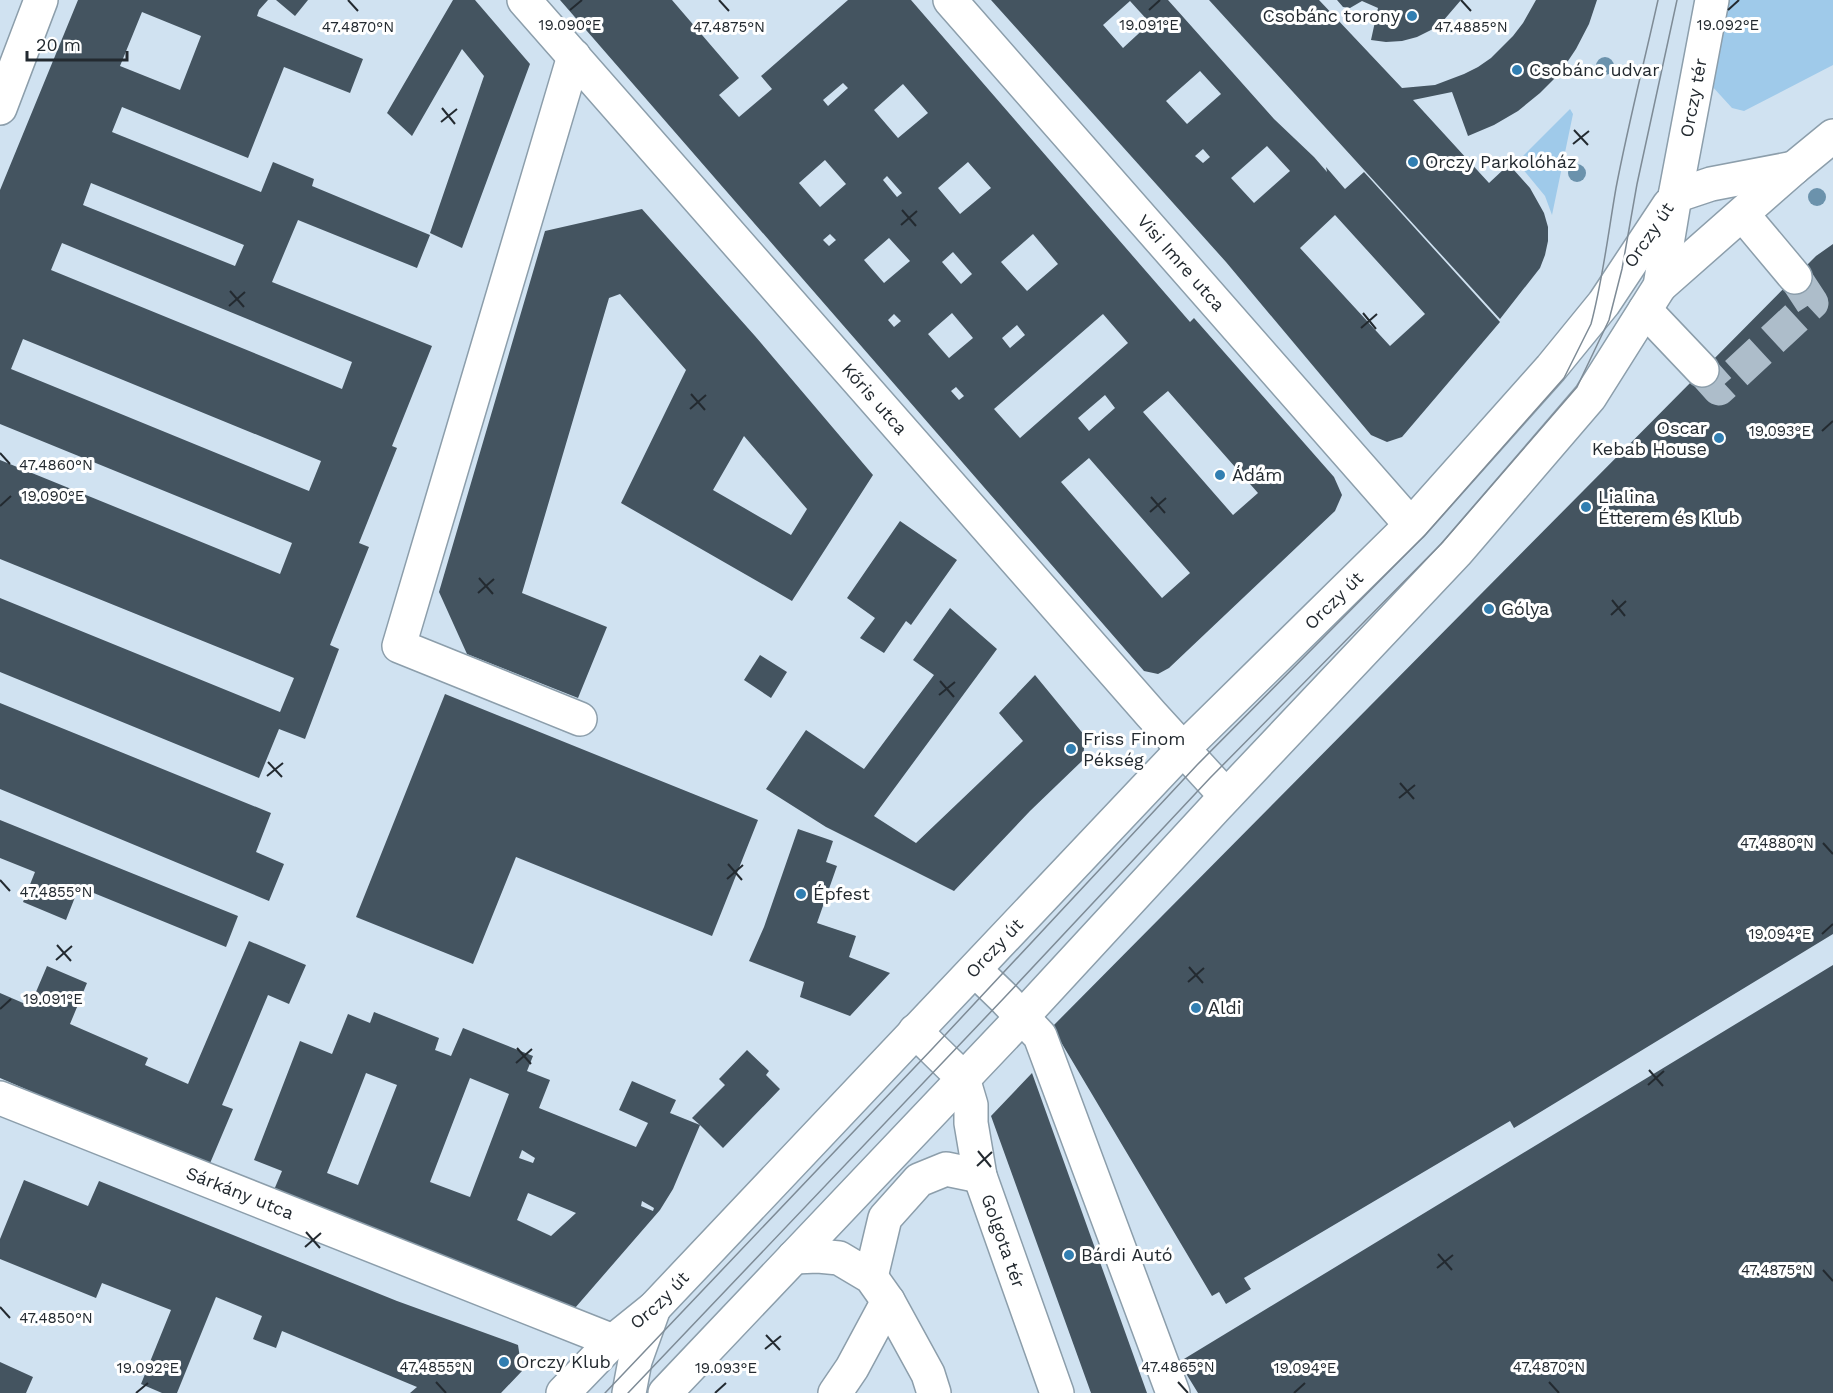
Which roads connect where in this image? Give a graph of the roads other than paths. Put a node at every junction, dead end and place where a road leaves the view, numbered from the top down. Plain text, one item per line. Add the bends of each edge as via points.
1 (41, 0) edge
2 (524, 0) edge
3 (950, 0) edge
4 (1712, 0) edge
5 (13, 34) edge
6 (574, 56) junction
7 (0, 108) edge
8 (1833, 136) edge
9 (1794, 168) junction
10 (1675, 196) junction
11 (1743, 215) junction
12 (1795, 277) tunnel mouth
13 (1653, 298) junction
14 (1702, 370) tunnel mouth
15 (1411, 525) junction
16 (580, 718) dead end
17 (1183, 749) junction
18 (1226, 796) junction
19 (975, 970) junction
20 (1022, 1017) junction
21 (915, 1031) junction
22 (963, 1078) junction
23 (0, 1098) edge
24 (980, 1176) junction
25 (794, 1257) junction
26 (880, 1289) junction
27 (654, 1308) junction
28 (613, 1341) junction
29 (849, 1385) edge
30 (669, 1391) edge
31 (563, 1393) edge
32 (629, 1393) edge
33 (934, 1393) edge
34 (1057, 1393) edge
35 (1173, 1393) edge

1 - 5 street
2 - 6 street, Kőris utca
3 - 15 street, Visi Imre utca
4 - 10 street, Orczy tér
5 - 7 street
6 - 16 street via 399,646
6 - 17 street, Kőris utca
8 - 9 street
9 - 10 street via 1711,184
9 - 11 street
10 - 11 street
10 - 13 street, Orczy út
10 - 15 street, Orczy út via 1604,303
11 - 12 street
11 - 13 street
13 - 14 street
13 - 18 street, Orczy út via 1590,397 1471,536
15 - 17 street, Orczy út
17 - 18 street, Kőris utca
17 - 19 street, Orczy út
18 - 20 street, Orczy út
19 - 20 street
19 - 21 street, Orczy út
20 - 22 street, Orczy út
20 - 35 street via 1040,1036
21 - 22 street
21 - 27 street, Orczy út
22 - 24 street, Golgota tér via 971,1105
22 - 25 street, Orczy út
23 - 28 street, Sárkány utca
24 - 26 street via 946,1169 919,1180 885,1218
24 - 34 street, Golgota tér
25 - 26 street via 839,1258
25 - 30 street, Orczy út
26 - 29 street
26 - 33 street via 928,1374
27 - 28 street, Orczy út
27 - 32 street via 635,1361
28 - 31 street, Orczy út

